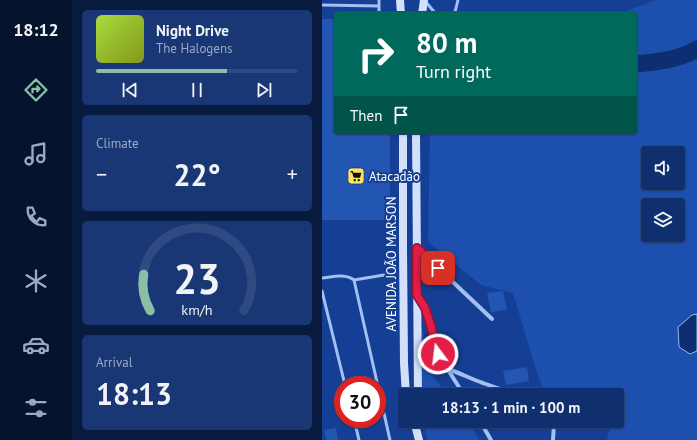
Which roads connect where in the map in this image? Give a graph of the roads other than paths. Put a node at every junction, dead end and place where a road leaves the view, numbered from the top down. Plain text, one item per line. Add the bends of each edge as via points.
1 (379, 0) edge
2 (400, 0) edge
3 (424, 0) edge
4 (458, 0) edge
5 (322, 5) edge
6 (379, 6) junction
7 (378, 12) edge
8 (401, 12) edge
9 (422, 12) edge
10 (434, 12) edge
11 (455, 12) edge
12 (403, 134) edge
13 (416, 134) edge
14 (417, 248) junction
15 (384, 275) dead end
16 (322, 278) edge
17 (354, 280) junction
18 (322, 292) edge
19 (417, 295) junction
20 (492, 319) dead end
21 (448, 369) junction
22 (343, 376) edge
23 (406, 388) edge
24 (418, 388) edge
25 (460, 388) edge
26 (497, 388) edge
27 (356, 428) edge
28 (416, 428) edge
29 (484, 428) edge
30 (554, 428) edge
31 (359, 440) edge
32 (390, 440) edge
33 (419, 440) edge
34 (491, 440) edge
35 (552, 440) edge

1 - 6 lane
2 - 8 main road
3 - 9 main road
3 - 10 lane
4 - 11 lane
5 - 6 lane
6 - 7 lane
12 - 23 main road, AVENIDA JOÃO MARSON
13 - 14 main road, AVENIDA JOÃO MARSON
14 - 19 main road, AVENIDA JOÃO MARSON
14 - 20 street
15 - 17 lane
16 - 17 lane via 349,276
17 - 32 lane
18 - 22 lane
19 - 21 street, AVENIDA JOÃO MARSON via 425,308 438,354
19 - 24 main road, AVENIDA JOÃO MARSON
21 - 25 street, AVENIDA JOÃO MARSON
21 - 26 street
27 - 31 lane
28 - 33 main road
29 - 34 street
30 - 35 street

